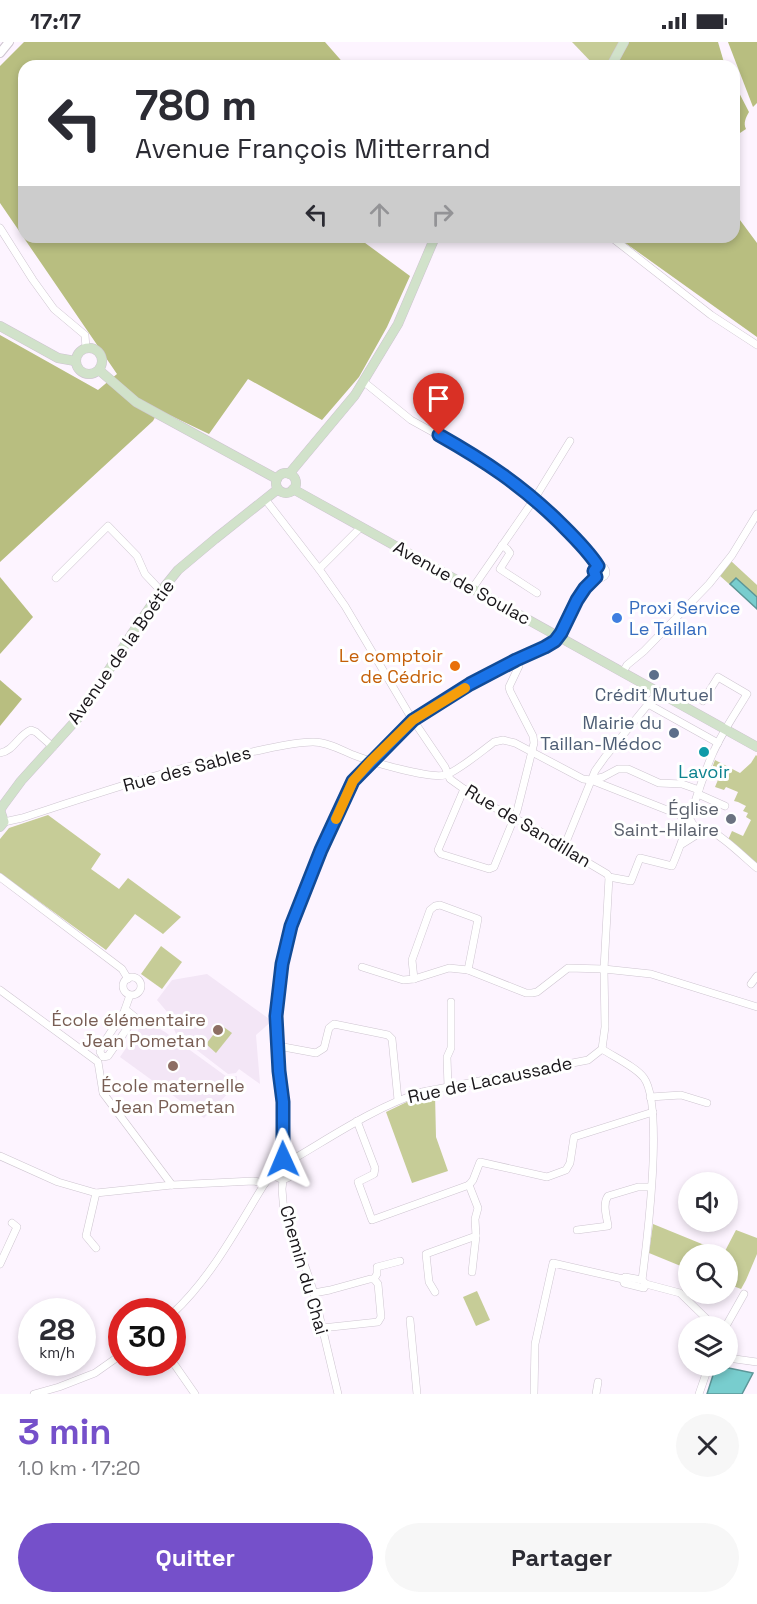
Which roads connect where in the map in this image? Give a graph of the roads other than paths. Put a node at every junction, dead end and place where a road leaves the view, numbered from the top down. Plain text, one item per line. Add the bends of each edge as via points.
1 (9, 42) edge
2 (624, 42) edge
3 (0, 53) edge
4 (614, 60) edge
5 (0, 228) edge
6 (432, 243) edge
7 (619, 243) edge
8 (0, 326) edge
9 (757, 345) edge
10 (86, 348) junction
11 (75, 361) junction
12 (99, 370) junction
13 (364, 382) junction
14 (570, 441) dead end
15 (289, 474) junction
16 (277, 484) junction
17 (293, 489) junction
18 (535, 498) junction
19 (265, 499) junction
20 (757, 514) edge
21 (361, 527) junction
22 (502, 545) junction
23 (319, 569) junction
24 (56, 578) dead end
25 (472, 589) junction
26 (161, 591) junction
27 (537, 593) dead end
28 (559, 637) junction
29 (516, 660) junction
30 (623, 672) junction
31 (658, 692) junction
32 (703, 701) dead end
33 (648, 704) junction
34 (413, 720) junction
35 (725, 729) junction
36 (718, 743) junction
37 (53, 747) junction
38 (757, 747) edge
39 (532, 751) junction
40 (0, 753) edge
41 (371, 761) junction
42 (449, 774) junction
43 (591, 780) junction
44 (464, 789) junction
45 (698, 792) junction
46 (725, 806) dead end
47 (1, 808) edge
48 (514, 818) junction
49 (690, 819) junction
50 (2, 824) edge
51 (701, 832) junction
52 (682, 844) junction
53 (564, 847) junction
54 (757, 868) edge
55 (0, 877) edge
56 (609, 877) junction
57 (362, 967) dead end
58 (604, 969) junction
59 (468, 970) junction
60 (757, 976) edge
61 (128, 979) junction
62 (414, 979) junction
63 (751, 984) dead end
64 (0, 990) edge
65 (130, 995) junction
66 (451, 1002) dead end
67 (757, 1007) edge
68 (126, 1009) junction
69 (278, 1046) junction
70 (602, 1049) junction
71 (448, 1087) junction
72 (650, 1098) junction
73 (398, 1100) junction
74 (707, 1103) dead end
75 (652, 1112) junction
76 (357, 1121) junction
77 (0, 1156) edge
78 (287, 1160) junction
79 (274, 1174) junction
80 (283, 1180) junction
81 (265, 1183) junction
82 (172, 1185) junction
83 (469, 1185) junction
84 (651, 1187) junction
85 (96, 1193) junction
86 (12, 1222) dead end
87 (577, 1230) dead end
88 (476, 1236) junction
89 (96, 1248) dead end
90 (400, 1261) dead end
91 (0, 1264) edge
92 (472, 1272) dead end
93 (374, 1280) junction
94 (644, 1282) junction
95 (435, 1292) dead end
96 (314, 1293) junction
97 (744, 1294) dead end
98 (186, 1302) edge
99 (704, 1316) edge
100 (732, 1316) edge
101 (410, 1320) dead end
102 (321, 1328) junction
103 (738, 1359) edge
104 (757, 1362) edge
105 (108, 1364) edge
106 (182, 1376) edge
107 (705, 1376) edge
108 (598, 1382) dead end
109 (34, 1394) edge
110 (195, 1394) edge
111 (338, 1394) edge
112 (417, 1394) edge
113 (534, 1394) edge
114 (596, 1394) edge
115 (699, 1394) edge

1 - 3 street
2 - 4 main road
5 - 10 street via 54,309 85,335
6 - 13 main road via 398,324
7 - 9 street via 711,315
8 - 11 main road via 58,358
10 - 11 main road via 77,353
10 - 12 main road via 97,350 102,356
11 - 12 main road via 82,373
12 - 16 main road via 136,402
13 - 15 main road
13 - 18 street via 411,420 476,456
14 - 18 street
15 - 16 main road via 282,474
15 - 17 main road via 295,480
16 - 17 main road via 285,493
16 - 19 main road, Avenue de la Boétie
17 - 21 main road, Avenue de Soulac
18 - 22 street
18 - 28 street via 598,566 594,571 596,577 577,600
19 - 23 street, Rue de Sandillan
19 - 26 main road, Avenue de la Boétie via 178,570
20 - 30 street via 709,584
21 - 23 street
21 - 25 main road, Avenue de Soulac
22 - 25 street
22 - 27 street via 510,553 500,569
23 - 34 street, Rue de Sandillan
24 - 26 street via 108,526 136,555 145,574
25 - 28 main road, Avenue de Soulac
26 - 37 main road, Avenue de la Boétie via 79,717
28 - 29 street
28 - 30 main road, Avenue de Soulac
29 - 34 street
29 - 39 street via 519,666 509,687 533,736
30 - 31 main road, Avenue de Soulac
31 - 33 street
31 - 35 main road, Avenue de Soulac
32 - 35 street via 718,676 747,694
33 - 36 street
33 - 43 street
34 - 41 street
34 - 42 street, Rue de Sandillan
35 - 36 street
35 - 38 main road, Avenue de Soulac
36 - 45 street
37 - 40 street via 31,730 9,751
37 - 47 main road, Avenue de la Boétie
39 - 42 street via 508,741 494,742
39 - 43 street
39 - 48 street
41 - 42 street, Rue des Sables via 402,770
41 - 50 street, Rue des Sables via 325,744 293,744 155,775
41 - 69 street via 353,781 291,926 276,1016
42 - 44 street, Rue de Sandillan
43 - 45 street via 623,768 659,783 682,784
43 - 49 street
43 - 53 street
44 - 48 street, Rue de Sandillan
44 - 48 street via 438,850 441,854 489,869 494,867
45 - 46 street
45 - 49 street
47 - 50 main road
48 - 53 street, Rue de Sandillan
49 - 51 street
49 - 52 street
51 - 52 street
51 - 54 street via 715,833
52 - 56 street via 672,866 640,858 631,881
53 - 56 street, Rue de Sandillan
55 - 61 street via 122,969
56 - 58 street
57 - 62 street via 403,980
58 - 59 street via 568,968 532,993
58 - 67 street via 651,974
58 - 70 street
59 - 62 street via 449,968
59 - 62 street via 478,919 440,905 430,910 412,960
60 - 63 street
61 - 65 street via 123,987
61 - 65 street via 135,978 140,985 136,994
64 - 82 street via 98,1062 103,1093
65 - 68 street
66 - 71 street
68 - 68 street via 138,1019 106,1058 101,1055 101,1047
69 - 73 street via 316,1053 324,1048 329,1028 334,1024 388,1035 392,1039
69 - 78 street
70 - 71 street, Rue de Lacaussade via 588,1060
70 - 72 street via 639,1073
71 - 73 street, Rue de Lacaussade
72 - 74 street via 681,1095
72 - 75 street
73 - 76 street, Rue de Lacaussade
75 - 83 street via 574,1137 566,1170 547,1177 480,1162
75 - 84 street
76 - 78 street, Rue de Lacaussade
76 - 83 street via 375,1168 374,1173 358,1182 372,1220
77 - 85 street via 58,1182
78 - 79 street via 275,1163
78 - 80 street via 293,1165 293,1173
79 - 80 street
79 - 81 street
80 - 96 street, Chemin du Chai via 284,1213
81 - 82 street
81 - 98 street
82 - 85 street
83 - 88 street via 478,1208
84 - 87 street via 638,1186 608,1196 608,1226
84 - 94 street
85 - 89 street via 86,1236
86 - 91 street via 17,1227
88 - 92 street
88 - 95 street via 426,1254 429,1282
90 - 93 street via 377,1267
93 - 96 street
93 - 102 street via 378,1284 380,1320
94 - 99 street via 680,1293
94 - 113 street via 554,1263 535,1344
96 - 102 street, Chemin du Chai
97 - 100 street
101 - 112 street
102 - 111 street, Chemin du Chai
103 - 104 street
105 - 109 street via 95,1373
106 - 110 street
107 - 115 street
108 - 114 street

